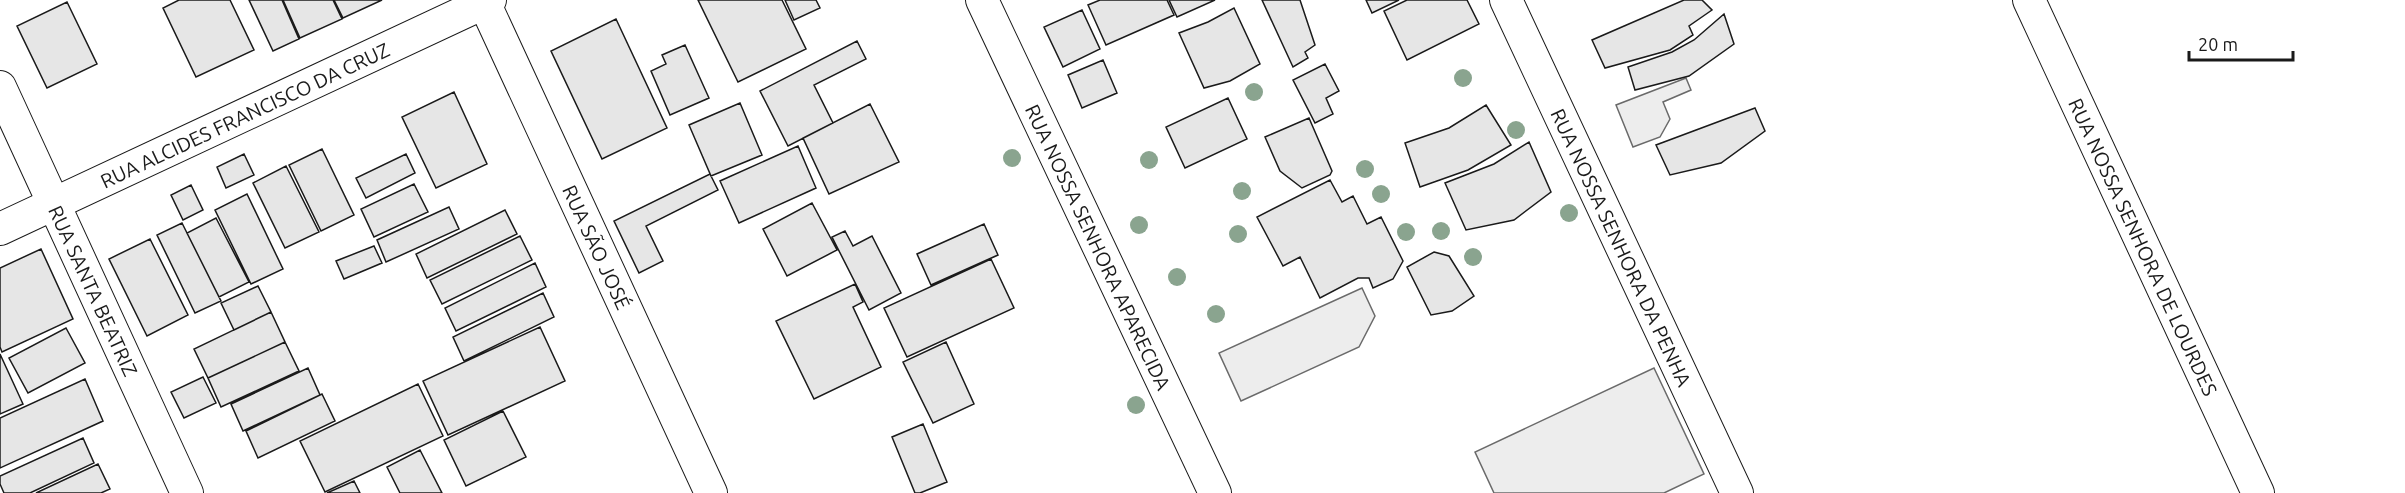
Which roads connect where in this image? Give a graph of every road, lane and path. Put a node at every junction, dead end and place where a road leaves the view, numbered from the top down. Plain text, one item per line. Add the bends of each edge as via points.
1 (982, 0) edge
2 (1506, 0) edge
3 (2029, 0) edge
4 (486, 1) edge
5 (0, 87) edge
6 (53, 204) junction
7 (0, 229) edge
8 (187, 493) edge
9 (711, 493) edge
10 (1215, 493) edge
11 (1737, 493) edge
12 (2258, 493) edge

1 - 10 street, RUA NOSSA SENHORA APARECIDA
2 - 11 street, RUA NOSSA SENHORA DA PENHA
3 - 12 street, RUA NOSSA SENHORA DE LOURDES
4 - 6 street, RUA ALCIDES FRANCISCO DA CRUZ
4 - 9 street, RUA SÃO JOSÉ
5 - 6 street, RUA SANTA BEATRIZ
6 - 7 street, RUA ALCIDES FRANCISCO DA CRUZ
6 - 8 street, RUA SANTA BEATRIZ

